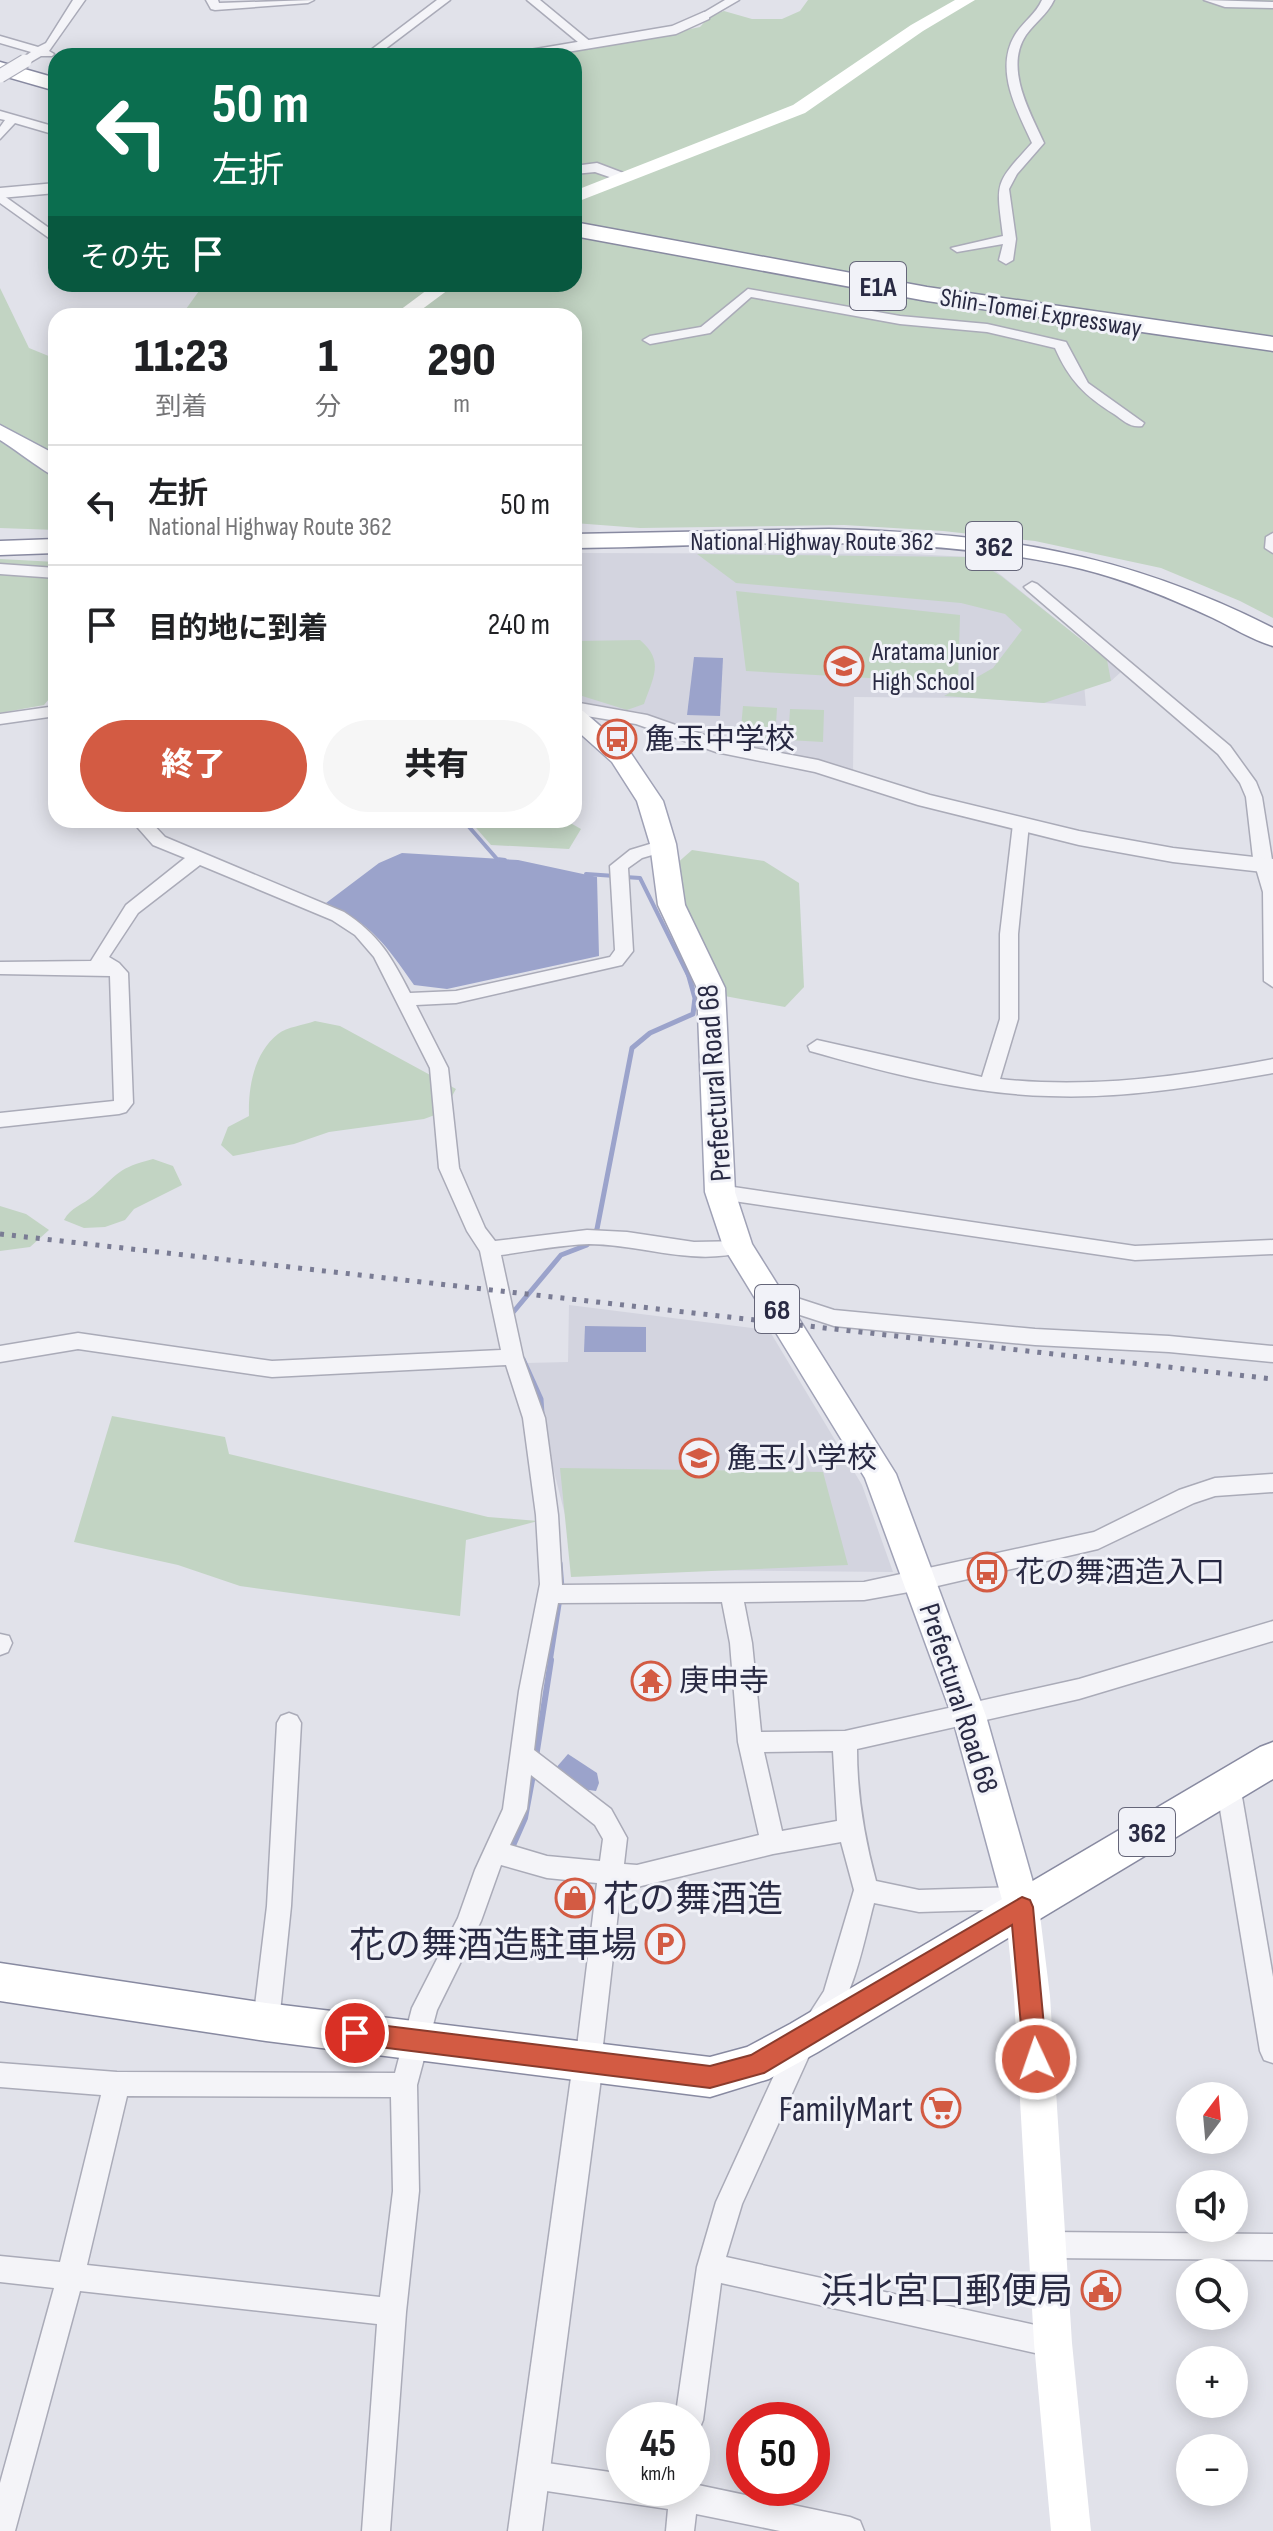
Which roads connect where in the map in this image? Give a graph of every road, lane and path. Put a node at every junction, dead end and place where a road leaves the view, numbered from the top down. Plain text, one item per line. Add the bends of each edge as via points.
1 (79, 0) edge
2 (212, 0) edge
3 (308, 0) edge
4 (444, 0) edge
5 (533, 0) edge
6 (733, 0) edge
7 (967, 0) edge
8 (1048, 0) edge
9 (1210, 0) edge
10 (1273, 5) edge
11 (704, 16) joint
12 (0, 39) edge
13 (588, 45) junction
14 (380, 48) edge
15 (571, 48) edge
16 (40, 52) junction
17 (48, 54) edge
18 (0, 68) edge
19 (0, 76) edge
20 (48, 83) edge
21 (0, 84) edge
22 (48, 98) edge
23 (6, 117) edge
24 (48, 129) edge
25 (0, 135) edge
26 (582, 169) edge
27 (621, 177) junction
28 (48, 189) edge
29 (0, 195) edge
30 (582, 209) edge
31 (582, 215) edge
32 (48, 233) edge
33 (1010, 239) junction
34 (957, 248) dead end
35 (1006, 260) dead end
36 (436, 292) edge
37 (412, 308) edge
38 (1185, 325) junction
39 (1273, 328) edge
40 (650, 340) dead end
41 (1273, 344) edge
42 (1137, 423) dead end
43 (0, 431) edge
44 (48, 462) edge
45 (0, 536) edge
46 (48, 536) edge
47 (1273, 537) edge
48 (582, 541) edge
49 (48, 546) edge
50 (0, 548) edge
51 (1273, 548) edge
52 (0, 569) edge
53 (48, 572) edge
54 (1032, 587) dead end
55 (1273, 638) edge
56 (582, 709) edge
57 (48, 712) edge
58 (0, 719) edge
59 (582, 722) edge
60 (1021, 824) junction
61 (147, 828) edge
62 (663, 846) junction
63 (197, 858) junction
64 (1269, 865) edge
65 (113, 967) junction
66 (0, 968) edge
67 (1273, 981) edge
68 (404, 999) junction
69 (817, 1046) dead end
70 (1273, 1066) edge
71 (989, 1085) junction
72 (0, 1120) edge
73 (720, 1192) junction
74 (738, 1246) junction
75 (1273, 1247) edge
76 (490, 1249) junction
77 (775, 1306) junction
78 (0, 1354) edge
79 (1273, 1354) edge
80 (513, 1357) junction
81 (1273, 1483) edge
82 (920, 1581) junction
83 (556, 1593) junction
84 (731, 1593) junction
85 (1273, 1631) edge
86 (969, 1716) junction
87 (289, 1723) dead end
88 (845, 1741) junction
89 (750, 1742) junction
90 (521, 1754) junction
91 (1273, 1759) edge
92 (1228, 1785) junction
93 (850, 1830) junction
94 (773, 1843) junction
95 (495, 1852) junction
96 (612, 1875) junction
97 (866, 1890) junction
98 (1020, 1903) junction
99 (0, 1982) edge
100 (266, 2022) junction
101 (804, 2038) junction
102 (414, 2041) junction
103 (1273, 2051) edge
104 (588, 2063) junction
105 (0, 2075) edge
106 (117, 2084) junction
107 (404, 2085) junction
108 (1047, 2245) junction
109 (1273, 2247) edge
110 (710, 2267) junction
111 (0, 2269) edge
112 (70, 2278) junction
113 (392, 2312) junction
114 (1053, 2343) junction
115 (691, 2402) edge
116 (533, 2475) junction
117 (606, 2484) edge
118 (710, 2499) edge
119 (683, 2506) edge
120 (1, 2531) edge
121 (376, 2531) edge
122 (525, 2531) edge
123 (680, 2531) edge
124 (850, 2531) edge
125 (1071, 2531) edge

1 - 16 street
2 - 3 street via 215,7
4 - 14 street
5 - 13 street
6 - 11 street
7 - 27 main road via 799,109
8 - 33 street via 1017,42 1011,67 1038,143 1003,189
9 - 10 street
11 - 13 street via 676,30
12 - 16 street
13 - 15 street
16 - 17 street
16 - 19 street, bridge
18 - 20 highway
21 - 22 highway
23 - 24 street
23 - 25 street
26 - 27 street via 597,167
27 - 30 main road
28 - 29 street
29 - 32 street
31 - 38 highway, Shin-Tomei Expressway / E1A via 912,292
33 - 34 street
33 - 35 street
36 - 37 main road
38 - 39 highway, Shin-Tomei Expressway / E1A
38 - 41 highway, Shin-Tomei Expressway / E1A
40 - 42 street via 705,330 748,293 900,320 987,328 1061,345 1084,389
43 - 44 main road
45 - 46 highway
47 - 51 street
48 - 55 highway, National Highway Route 362 / 362 via 884,539 1004,548 1144,581
49 - 50 highway
52 - 53 street
54 - 64 street via 1224,750 1254,797
56 - 60 street via 640,719 723,748 818,766
57 - 58 street
59 - 62 main road, Prefectural Road 68 / 68 via 622,754 650,796
60 - 64 street via 1128,848
60 - 71 street via 1009,934 1009,1019
61 - 63 street via 159,841
62 - 68 street via 623,861 624,951 616,961 456,997
62 - 73 main road, Prefectural Road 68 / 68 via 667,892 711,988
63 - 65 street via 132,909 100,955
63 - 68 street via 315,906 361,931 381,954
64 - 67 street
65 - 66 street
65 - 72 street via 119,973 124,1103
68 - 76 street via 439,1068 449,1168
69 - 71 street
70 - 71 street via 1123,1087 1053,1090
73 - 74 main road, Prefectural Road 68 / 68
73 - 75 street via 1135,1253
74 - 76 street via 694,1249 595,1237
74 - 77 main road, Prefectural Road 68 / 68
76 - 80 street
77 - 79 street via 794,1305 834,1318
77 - 82 main road, Prefectural Road 68 / 68 via 880,1474
78 - 80 street via 78,1341 272,1369
80 - 83 street via 534,1418
81 - 82 street via 1215,1487 1098,1540
82 - 84 street via 864,1591
82 - 86 main road, Prefectural Road 68 / 68
83 - 84 street
83 - 90 street
84 - 89 street
85 - 86 street
86 - 88 street
86 - 98 main road, Prefectural Road 68 / 68
87 - 100 street via 279,1906
88 - 89 street
88 - 93 street
89 - 94 street
90 - 95 street via 515,1809
90 - 96 street via 611,1827
91 - 92 highway, 362
92 - 98 highway, 362
92 - 103 street
93 - 94 street
93 - 97 street
94 - 96 street via 637,1876
95 - 96 street via 547,1867
95 - 102 street
96 - 104 street
97 - 98 street via 919,1901
97 - 101 street via 835,1996
98 - 101 highway, 362
98 - 108 main road via 1032,1996
99 - 100 highway, 362
100 - 102 highway, 362
101 - 104 highway, 362 via 755,2065 710,2077
101 - 110 street via 729,2202
102 - 104 highway, 362
102 - 107 street
104 - 116 street
105 - 106 street
106 - 107 street
106 - 112 street
107 - 113 street via 406,2191
108 - 109 street
108 - 114 main road
110 - 114 street
110 - 115 street
111 - 112 street
112 - 113 street
112 - 120 street
113 - 121 street
114 - 125 main road
116 - 117 street
116 - 122 street
118 - 124 street
119 - 123 street

